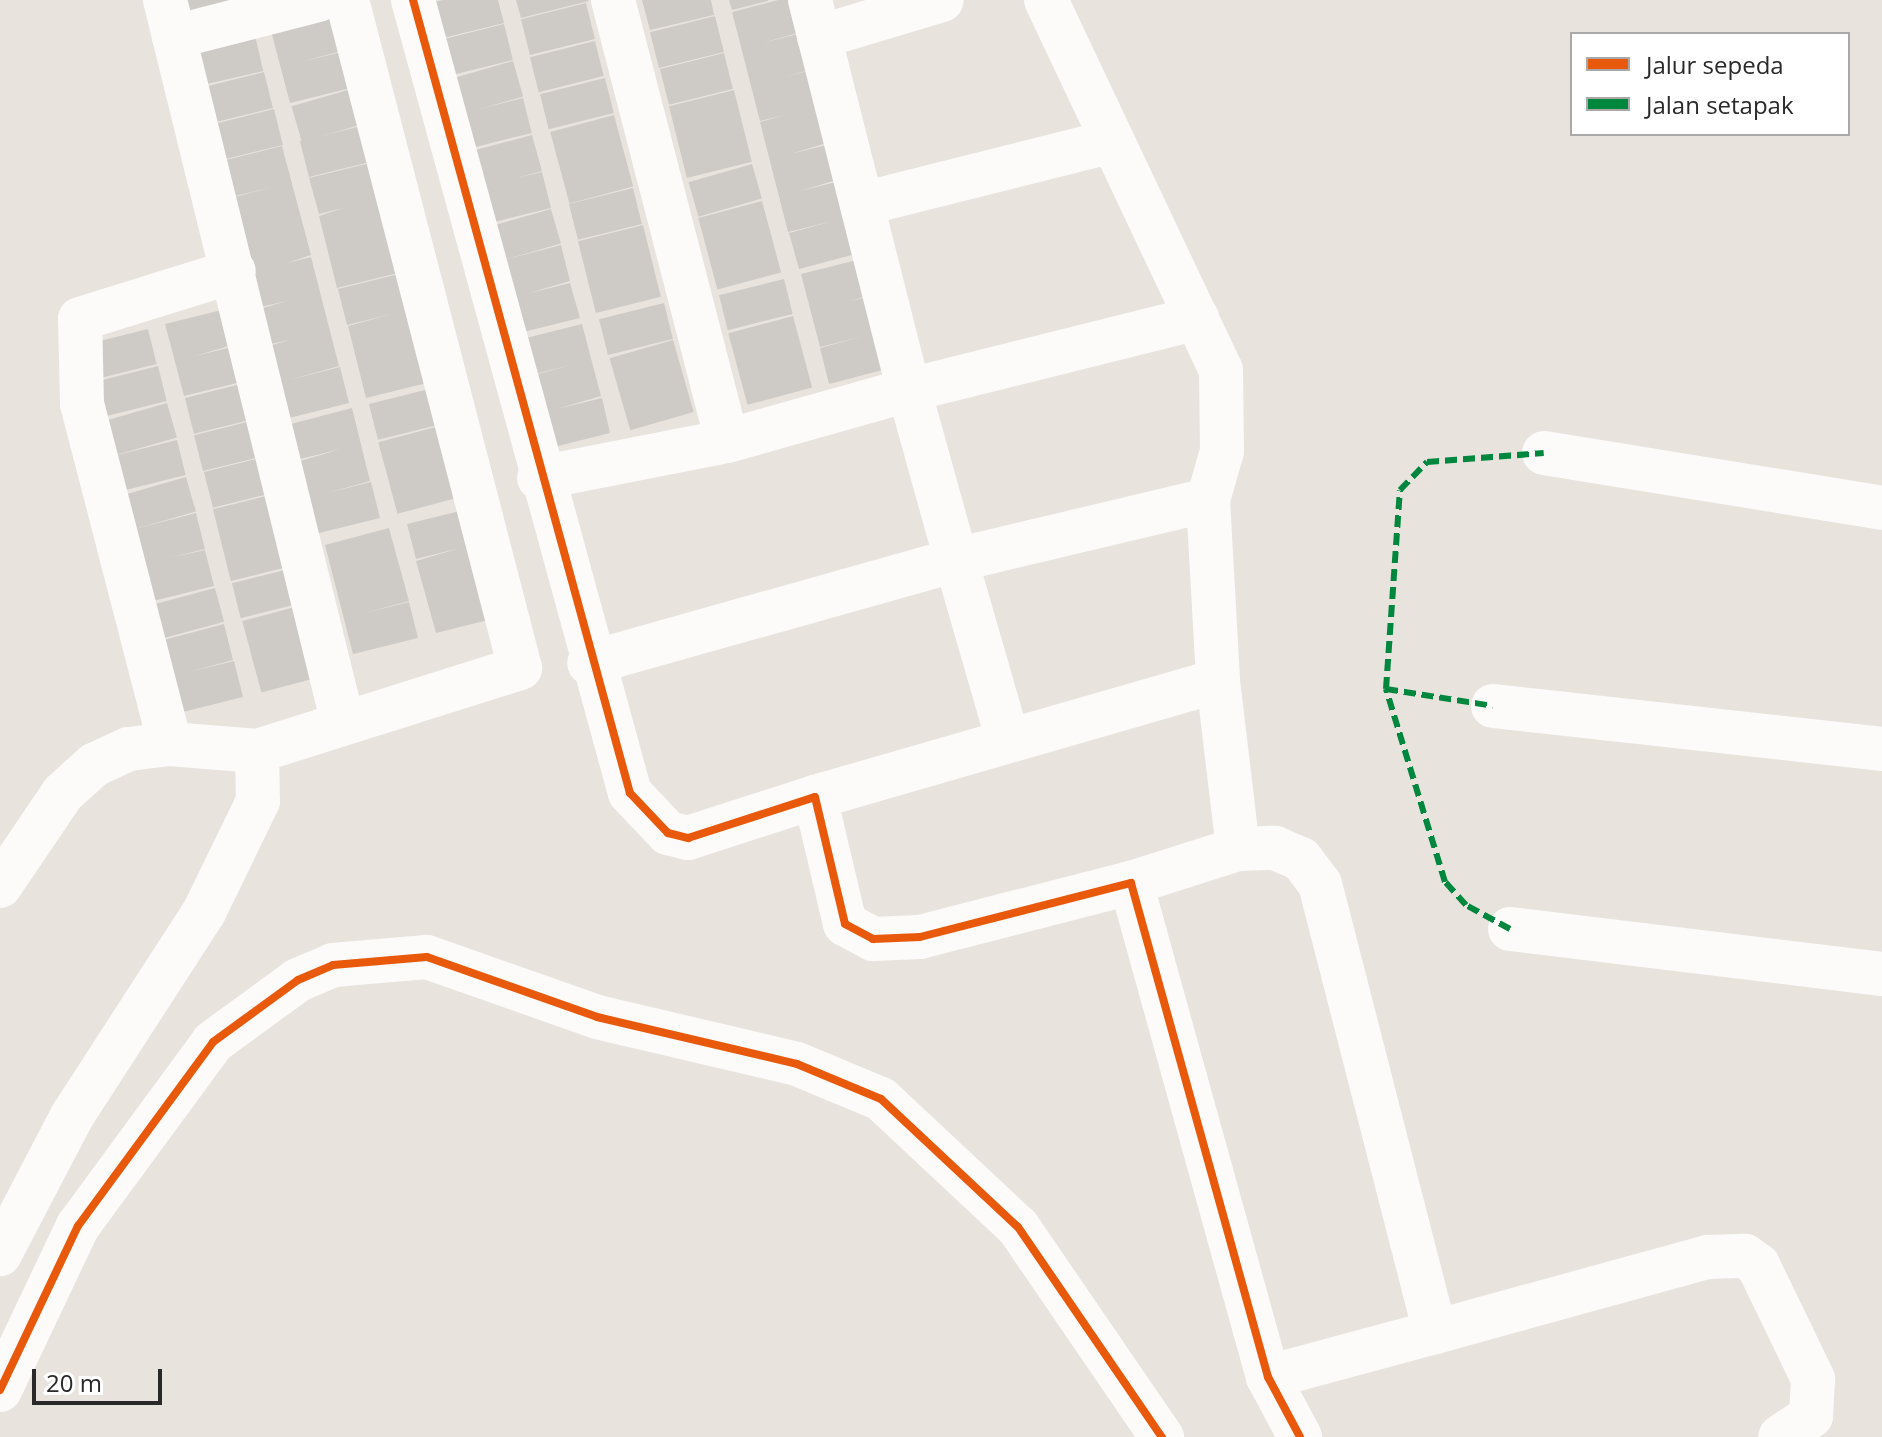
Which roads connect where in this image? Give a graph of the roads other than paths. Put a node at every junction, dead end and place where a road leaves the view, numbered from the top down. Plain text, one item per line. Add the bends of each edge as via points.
1 (318, 0) edge
2 (347, 0) edge
3 (413, 0) edge
4 (613, 0) edge
5 (942, 0) edge
6 (1046, 0) edge
7 (815, 18) edge
8 (169, 19) edge
9 (1112, 141) junction
10 (862, 204) junction
11 (234, 271) junction
12 (1197, 318) junction
13 (909, 390) junction
14 (727, 441) junction
15 (1544, 453) dead end
16 (539, 478) junction
17 (1208, 500) junction
18 (1882, 508) edge
19 (956, 560) junction
20 (589, 663) junction
21 (1218, 681) junction
22 (1493, 706) dead end
23 (343, 723) junction
24 (1007, 737) junction
25 (170, 744) junction
26 (1882, 749) edge
27 (257, 751) junction
28 (815, 797) junction
29 (1238, 849) junction
30 (1131, 883) junction
31 (0, 886) edge
32 (1510, 929) dead end
33 (1882, 974) edge
34 (0, 1254) edge
35 (1435, 1332) junction
36 (1268, 1377) junction
37 (0, 1390) edge
38 (1162, 1437) edge
39 (1300, 1437) edge
40 (1780, 1437) edge

1 - 8 street
2 - 23 street via 520,668
3 - 16 street
4 - 14 street
5 - 7 street
6 - 9 street
7 - 10 street
8 - 11 street
9 - 10 street
9 - 12 street
10 - 13 street
11 - 23 street
11 - 25 street via 98,309 80,319 82,404
12 - 13 street
12 - 17 street via 1222,387 1222,451
13 - 14 street
13 - 19 street
14 - 16 street
15 - 18 street
16 - 20 street
17 - 19 street
17 - 21 street
19 - 20 street
19 - 24 street
20 - 28 street via 630,793 668,833 688,838
21 - 24 street
21 - 29 street
22 - 26 street
23 - 27 street
24 - 28 street
25 - 27 street
25 - 31 street via 129,749 94,765 63,793
27 - 34 street via 258,801 204,912 72,1116
28 - 30 street via 845,924 873,939 920,937
29 - 30 street
29 - 35 street via 1275,848 1301,859 1320,884
30 - 36 street
32 - 33 street
35 - 36 street
35 - 40 street via 1708,1257 1745,1256 1758,1265 1813,1379 1811,1416
36 - 39 street
37 - 38 street via 78,1226 167,1095 213,1042 298,980 333,965 427,957 597,1017 797,1064 881,1099 1018,1227

